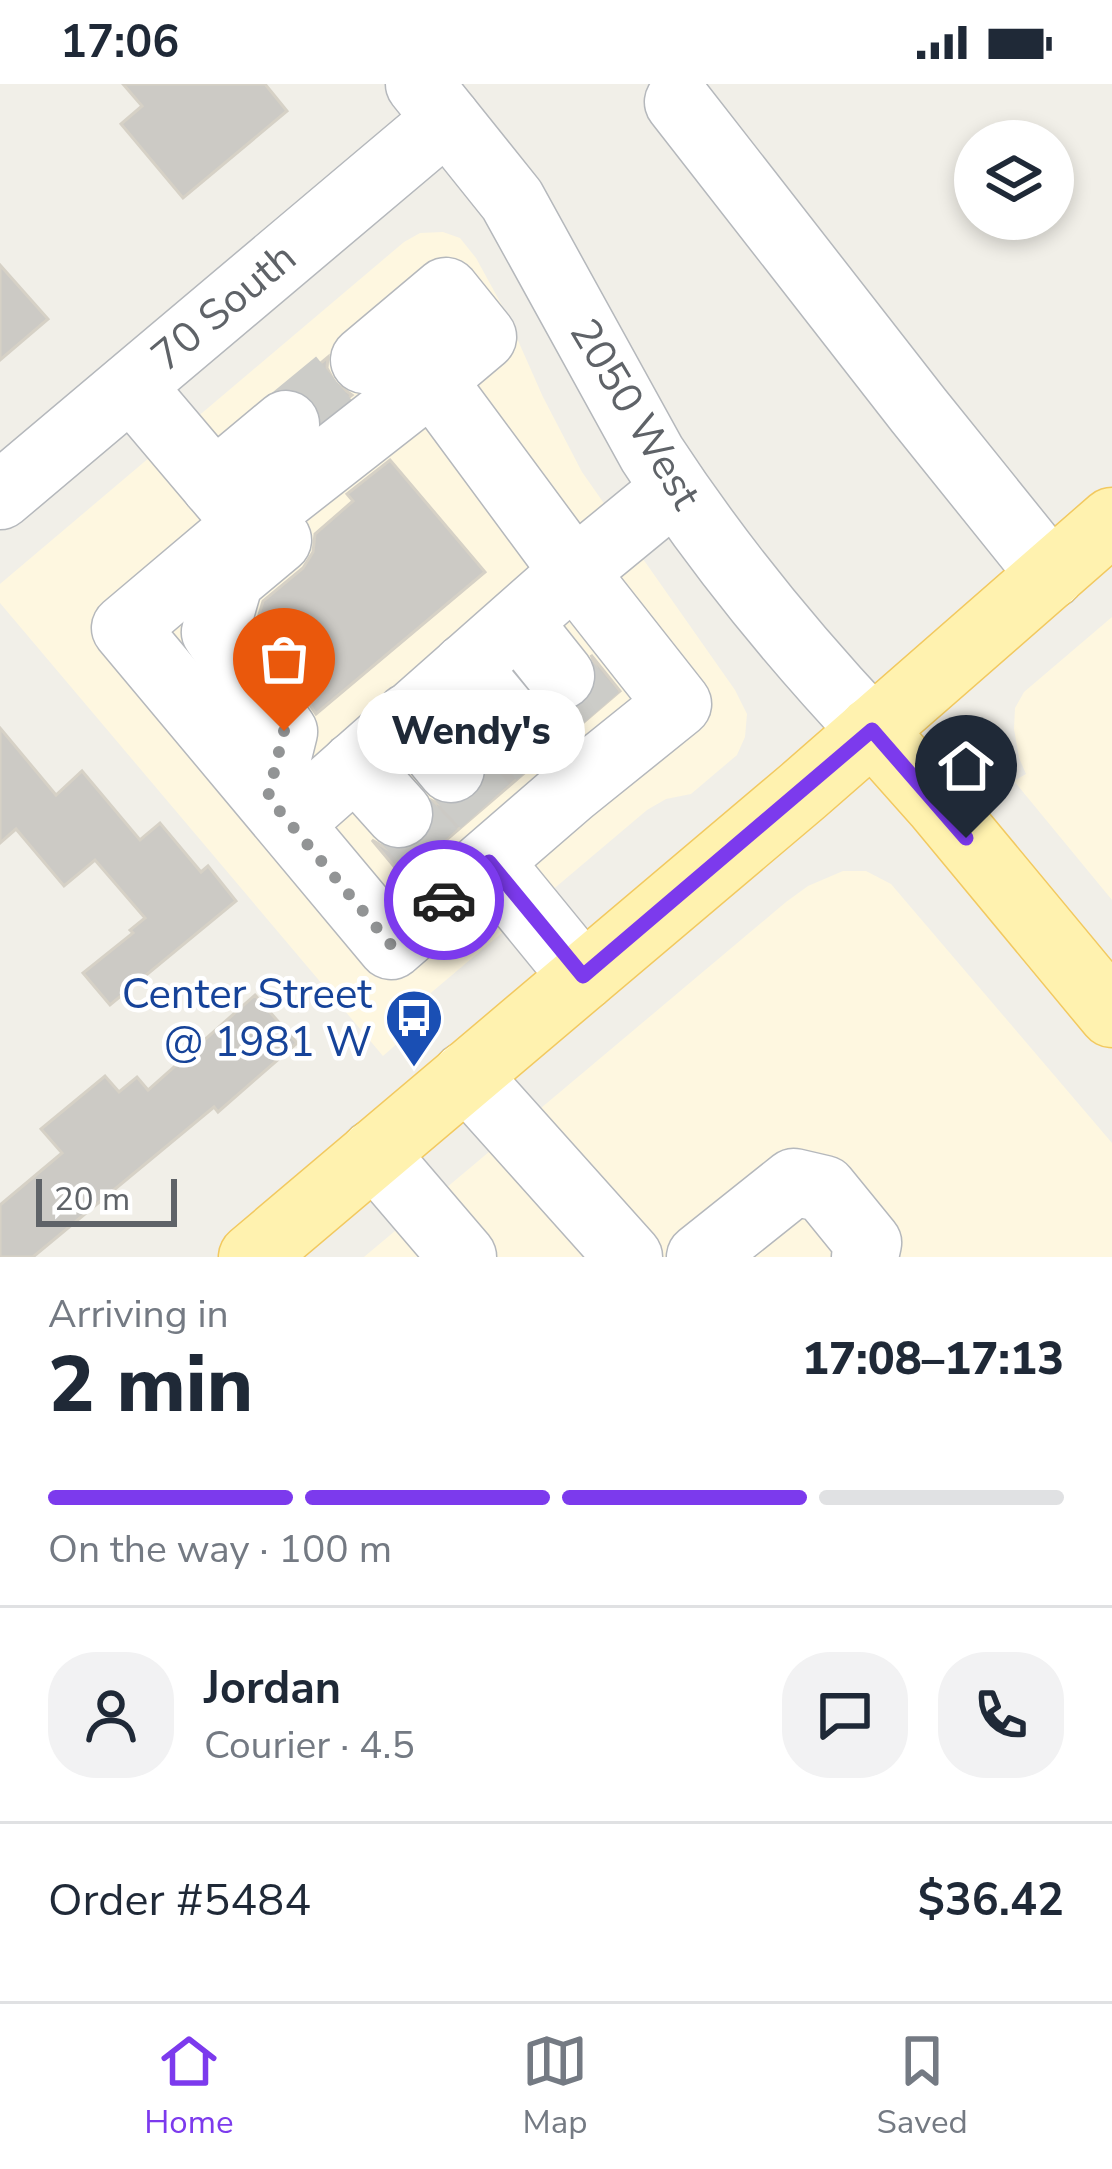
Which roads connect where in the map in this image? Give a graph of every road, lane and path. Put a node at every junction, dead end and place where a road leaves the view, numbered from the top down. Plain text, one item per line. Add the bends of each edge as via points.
1 (433, 101) edge
2 (678, 102) dead end
3 (432, 380) junction
4 (131, 386) junction
5 (371, 390) junction
6 (286, 424) tunnel mouth
7 (675, 489) junction
8 (0, 496) edge
9 (231, 504) junction
10 (1112, 521) edge
11 (574, 572) junction
12 (1051, 575) junction
13 (518, 622) junction
14 (466, 667) junction
15 (593, 713) junction
16 (408, 717) junction
17 (872, 730) junction
18 (541, 757) junction
19 (355, 765) junction
20 (279, 810) junction
21 (462, 832) junction
22 (583, 976) junction
23 (1112, 1014) edge
24 (466, 1075) junction
25 (374, 1153) junction
26 (252, 1257) edge
27 (463, 1257) edge
28 (629, 1257) edge
29 (700, 1257) edge
30 (866, 1257) edge

1 - 4 street, 70 South
1 - 7 street, 2050 West via 512,200
2 - 12 street
3 - 5 street
3 - 5 street via 483,338 446,291
3 - 11 street
4 - 8 street, 70 South
4 - 9 street
5 - 9 street
5 - 20 street via 377,460 230,580 215,632 284,731
6 - 9 street
7 - 11 street
7 - 17 street, 2050 West
9 - 20 street via 125,628
10 - 12 main road
11 - 13 street
11 - 15 street via 678,704
12 - 17 main road
13 - 14 street
13 - 15 street
14 - 16 street
14 - 18 street
15 - 18 street
16 - 19 street
16 - 21 street
17 - 22 main road
17 - 23 main road
18 - 21 street
19 - 20 street
19 - 21 street
20 - 21 street via 392,946
21 - 22 street
22 - 24 main road
24 - 25 main road
24 - 28 street
25 - 26 main road
25 - 27 street
29 - 30 street via 794,1182 824,1189 868,1243

